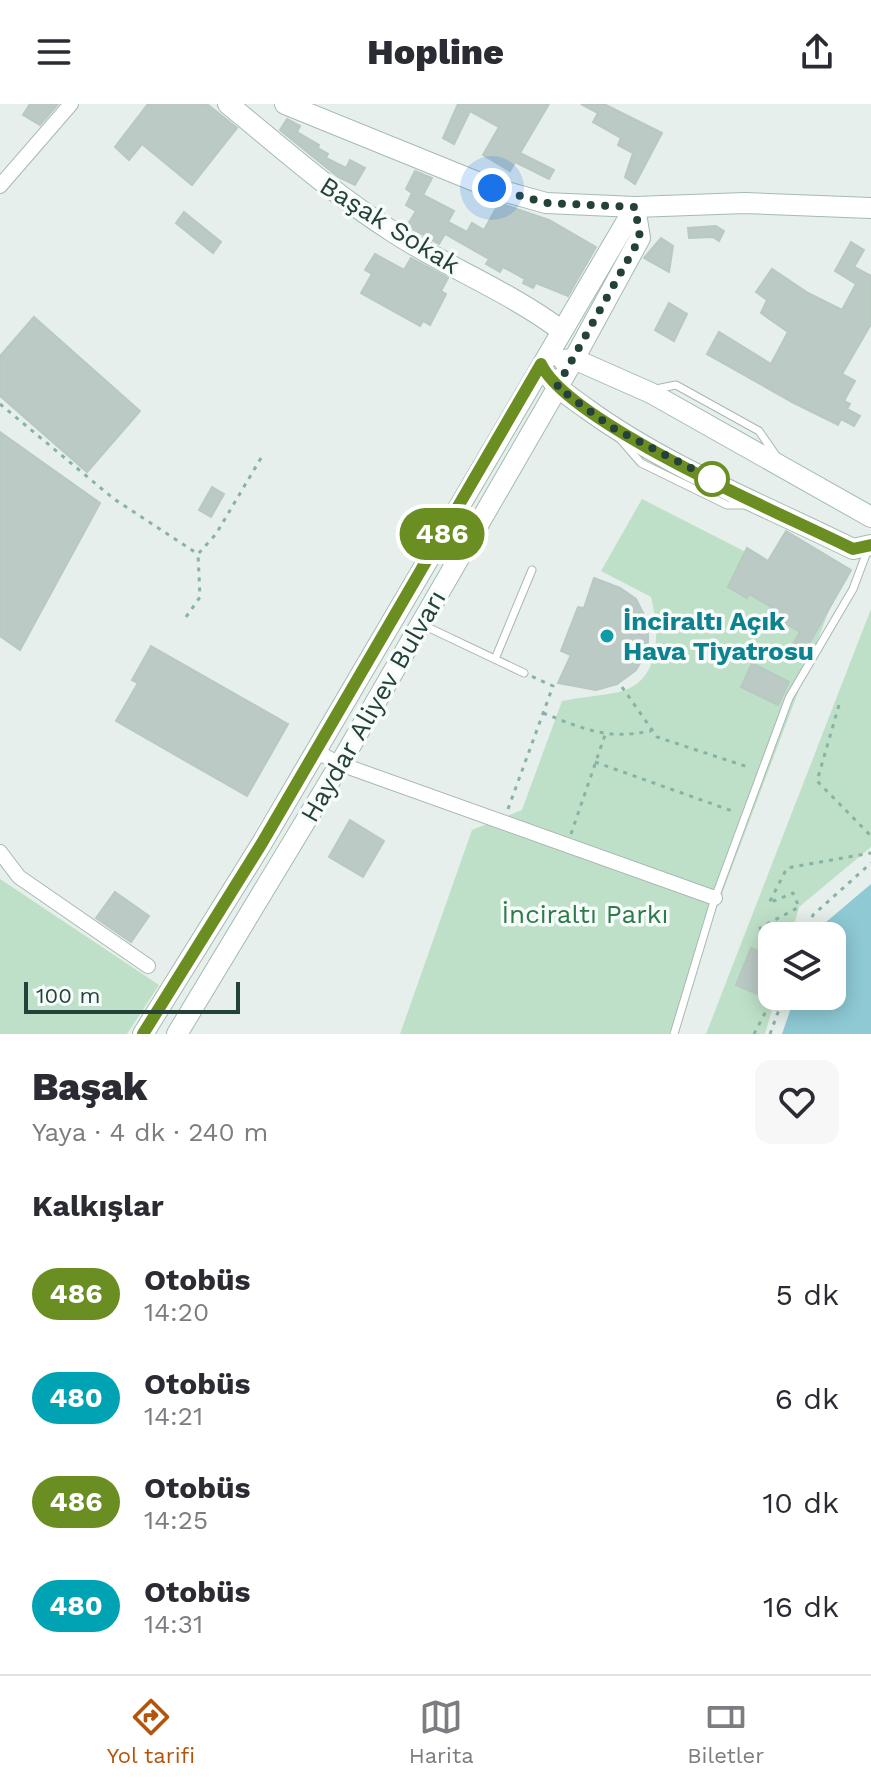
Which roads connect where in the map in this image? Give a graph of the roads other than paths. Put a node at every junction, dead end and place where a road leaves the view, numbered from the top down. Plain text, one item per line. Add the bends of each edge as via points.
1 (71, 104) edge
2 (228, 104) edge
3 (285, 104) edge
4 (0, 186) edge
5 (635, 207) junction
6 (871, 208) edge
7 (562, 331) junction
8 (574, 359) junction
9 (541, 364) junction
10 (557, 387) junction
11 (871, 517) edge
12 (870, 546) edge
13 (532, 570) dead end
14 (397, 611) junction
15 (421, 624) junction
16 (495, 659) junction
17 (524, 673) road end
18 (315, 751) junction
19 (340, 764) junction
20 (0, 852) edge
21 (715, 898) junction
22 (148, 966) dead end
23 (143, 1034) edge
24 (177, 1034) edge
25 (674, 1034) edge

1 - 4 street
2 - 7 main road, Başak Sokak via 294,163 390,230
3 - 5 main road via 492,188 546,203
5 - 6 main road via 704,202
5 - 7 main road, Haydar Aliyev Bulvarı
5 - 8 main road, Haydar Aliyev Bulvarı via 640,238
7 - 9 main road, Haydar Aliyev Bulvarı
8 - 9 main road
8 - 10 main road, Haydar Aliyev Bulvarı
8 - 11 main road via 651,393
9 - 10 main road
9 - 14 main road, Haydar Aliyev Bulvarı
10 - 12 main road via 613,428 759,503 853,549
10 - 15 main road, Haydar Aliyev Bulvarı
12 - 21 lane via 853,589 789,698
13 - 16 lane
14 - 15 street
14 - 18 main road, Haydar Aliyev Bulvarı
15 - 16 lane
15 - 19 main road, Haydar Aliyev Bulvarı
16 - 17 lane
18 - 19 street
18 - 23 main road, Haydar Aliyev Bulvarı
19 - 21 street
19 - 24 main road, Haydar Aliyev Bulvarı
20 - 22 street via 19,877
21 - 25 lane

